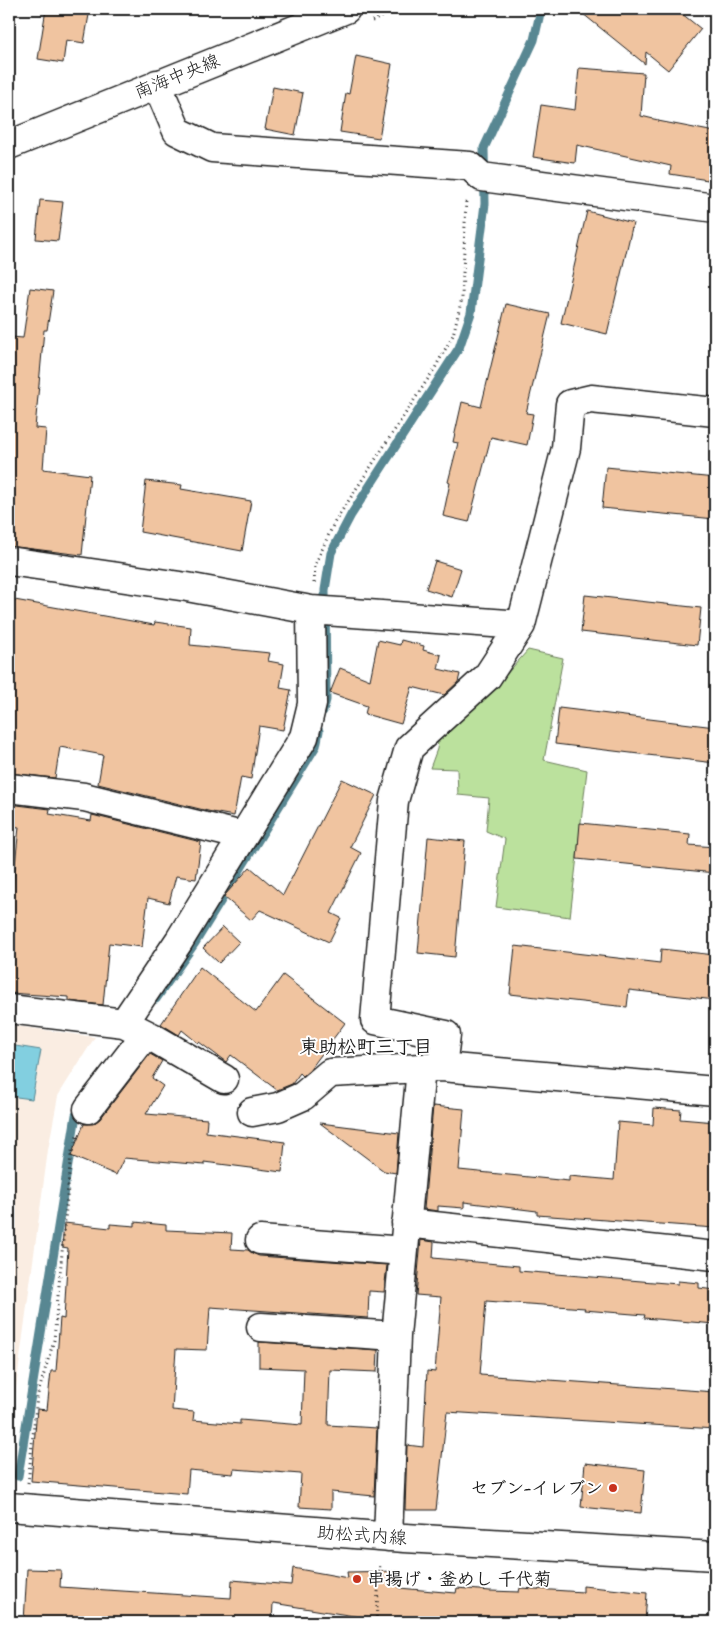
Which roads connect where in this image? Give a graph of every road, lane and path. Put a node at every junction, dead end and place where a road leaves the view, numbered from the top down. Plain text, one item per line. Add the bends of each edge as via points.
1 (346, 9) edge
2 (157, 84) junction
3 (9, 145) edge
4 (482, 174) junction
5 (715, 208) edge
6 (715, 412) edge
7 (9, 561) edge
8 (319, 610) junction
9 (521, 625) junction
10 (9, 788) edge
11 (243, 836) junction
12 (9, 1009) edge
13 (136, 1029) junction
14 (431, 1067) junction
15 (224, 1079) dead end
16 (715, 1091) edge
17 (88, 1109) joint
18 (252, 1112) dead end
19 (406, 1223) junction
20 (260, 1240) dead end
21 (404, 1251) junction
22 (715, 1256) edge
23 (261, 1327) dead end
24 (396, 1336) junction
25 (17, 1507) edge
26 (384, 1549) junction
27 (715, 1556) edge
28 (376, 1622) edge

1 - 2 street, 南海中央線
2 - 3 street, 南海中央線
2 - 4 street via 177,131 212,148
4 - 5 street
4 - 8 path via 467,182 462,298 453,334 435,368 334,523 315,565
6 - 9 street via 591,399 570,404 566,448
7 - 8 street
8 - 9 street
8 - 11 street via 312,704 304,737
9 - 14 street via 487,677 409,748 394,801 375,1020 446,1035
10 - 11 street via 84,797
11 - 13 street via 179,942
12 - 13 street
13 - 15 street
13 - 17 street
14 - 16 street
14 - 18 street via 330,1073 303,1096 278,1107
14 - 19 street
17 - 25 path via 70,1154 54,1340 37,1397
19 - 21 street
19 - 22 street
20 - 21 street
21 - 24 street
23 - 24 street
24 - 26 street
25 - 26 street, 助松式内線
26 - 27 street, 助松式内線
26 - 28 path

